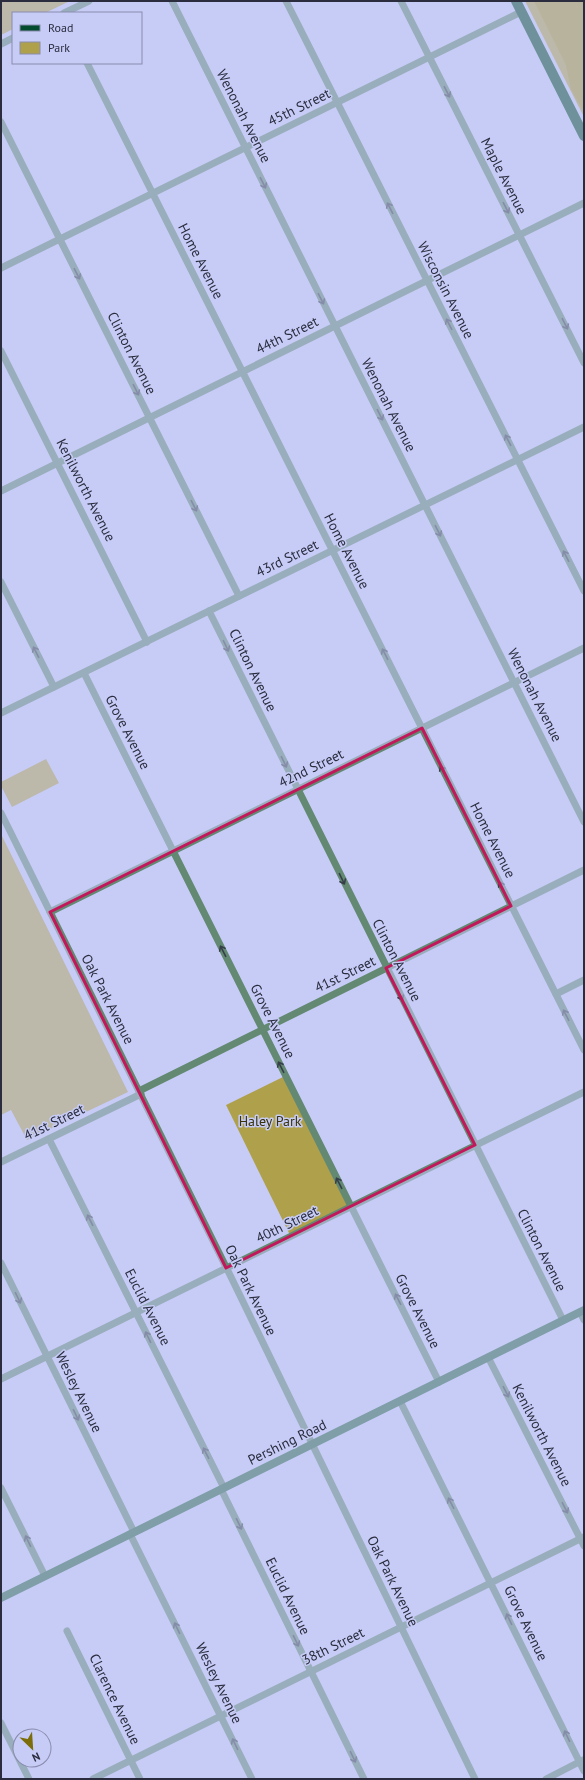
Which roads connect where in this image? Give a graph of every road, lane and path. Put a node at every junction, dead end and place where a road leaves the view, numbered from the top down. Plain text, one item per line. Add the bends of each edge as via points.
1 (89, 1) edge
2 (172, 1) edge
3 (286, 1) edge
4 (401, 1) edge
5 (516, 1) edge
6 (66, 12) edge
7 (521, 12) junction
8 (12, 38) edge
9 (1, 44) edge
10 (430, 57) junction
11 (88, 64) edge
12 (337, 103) junction
13 (1, 122) edge
14 (584, 136) edge
15 (245, 148) junction
16 (153, 193) junction
17 (584, 203) edge
18 (520, 235) junction
19 (60, 239) junction
20 (1, 268) edge
21 (427, 281) junction
22 (335, 326) junction
23 (1, 351) edge
24 (584, 362) edge
25 (242, 372) junction
26 (149, 417) junction
27 (584, 426) edge
28 (517, 459) junction
29 (57, 463) junction
30 (1, 491) edge
31 (425, 505) junction
32 (332, 550) junction
33 (1, 582) edge
34 (584, 591) edge
35 (239, 596) junction
36 (209, 611) junction
37 (147, 642) junction
38 (584, 648) edge
39 (84, 673) junction
40 (514, 682) junction
41 (54, 687) junction
42 (1, 713) edge
43 (422, 728) junction
44 (298, 789) junction
45 (1, 813) edge
46 (584, 822) edge
47 (173, 851) junction
48 (584, 870) edge
49 (511, 906) junction
50 (50, 912) junction
51 (386, 968) junction
52 (584, 980) edge
53 (556, 994) junction
54 (262, 1030) junction
55 (584, 1050) edge
56 (140, 1092) junction
57 (584, 1092) edge
58 (49, 1139) junction
59 (475, 1145) junction
60 (1, 1162) edge
61 (351, 1207) junction
62 (1, 1263) edge
63 (226, 1268) junction
64 (582, 1311) edge
65 (137, 1312) junction
66 (563, 1320) junction
67 (584, 1320) edge
68 (47, 1357) junction
69 (488, 1357) junction
70 (1, 1379) edge
71 (439, 1382) junction
72 (400, 1401) junction
73 (312, 1444) junction
74 (1, 1488) edge
75 (223, 1488) junction
76 (132, 1533) junction
77 (582, 1538) edge
78 (584, 1546) edge
79 (45, 1576) junction
80 (491, 1582) junction
81 (1, 1598) edge
82 (401, 1627) junction
83 (67, 1631) dead end
84 (311, 1671) junction
85 (221, 1716) junction
86 (1, 1723) edge
87 (131, 1760) junction
88 (582, 1761) edge
89 (584, 1771) edge
90 (29, 1779) edge
91 (93, 1779) edge
92 (140, 1779) edge
93 (252, 1779) edge
94 (364, 1779) edge
95 (475, 1779) edge
96 (546, 1779) edge

1 - 6 street
2 - 15 street, Wenonah Avenue
3 - 12 street, Wisconsin Avenue
4 - 10 street, Maple Avenue
5 - 7 main road
7 - 10 street, 45th Street
7 - 14 main road
8 - 9 street
10 - 12 street, 45th Street
10 -> 18 street, Maple Avenue
11 - 16 street, Home Avenue
12 - 15 street, 45th Street
21 -> 12 street, Wisconsin Avenue
13 - 19 street, Clinton Avenue
15 - 16 street, 45th Street
15 -> 22 street, Wenonah Avenue
16 - 19 street, 45th Street
16 - 25 street, Home Avenue
17 - 18 street, 44th Street
18 - 21 street, 44th Street
18 -> 24 street, Maple Avenue
19 - 20 street, 45th Street
19 -> 26 street, Clinton Avenue
21 - 22 street, 44th Street
28 -> 21 street, Wisconsin Avenue
22 - 25 street, 44th Street
22 -> 31 street, Wenonah Avenue
23 - 29 street, Kenilworth Avenue
25 - 26 street, 44th Street
25 - 32 street, Home Avenue
26 - 29 street, 44th Street
26 -> 35 street, Clinton Avenue
27 - 28 street, 43rd Street
28 - 31 street, 43rd Street
34 -> 28 street, Wisconsin Avenue
29 - 30 street, 44th Street
29 - 37 street, Kenilworth Avenue
31 - 32 street, 43rd Street
31 -> 40 street, Wenonah Avenue
32 - 35 street, 43rd Street
43 -> 32 street, Home Avenue
41 -> 33 street
35 - 36 street, 43rd Street
36 - 37 street, 43rd Street
36 -> 44 street, Clinton Avenue
37 - 39 street, 43rd Street
38 - 40 street, 42nd Street
39 - 41 street, 43rd Street
39 - 47 street, Grove Avenue
40 - 43 street, 42nd Street
40 - 46 street, Wenonah Avenue
41 - 42 street, 43rd Street
43 - 44 street, 42nd Street
49 -> 43 street, Home Avenue
44 - 47 street, 42nd Street
44 -> 51 street, Clinton Avenue
45 - 50 street, Oak Park Avenue
47 - 50 street, 42nd Street
54 -> 47 street, Grove Avenue
48 - 49 street, 41st Street
49 - 51 street, 41st Street
49 - 53 street, Home Avenue
50 - 56 street, Oak Park Avenue
51 - 54 street, 41st Street
51 -> 59 street, Clinton Avenue
52 - 53 street
55 -> 53 street, Home Avenue
54 - 56 street, 41st Street
61 -> 54 street, Grove Avenue
56 - 58 street, 41st Street
56 - 63 street, Oak Park Avenue
57 - 59 street, 40th Street
58 - 60 street, 41st Street
65 -> 58 street, Euclid Avenue
59 - 61 street, 40th Street
59 - 66 street, Clinton Avenue
61 - 63 street, 40th Street
71 -> 61 street, Grove Avenue
62 -> 68 street, Wesley Avenue
63 - 65 street, 40th Street
63 - 73 street, Oak Park Avenue
64 - 66 main road, Pershing Road
64 - 67 street
65 - 68 street, 40th Street
75 -> 65 street, Euclid Avenue
66 - 69 main road, Pershing Road
68 - 70 street, 40th Street
68 -> 76 street, Wesley Avenue
69 - 71 main road, Pershing Road
69 -> 77 street, Kenilworth Avenue
71 - 72 main road, Pershing Road
72 - 73 main road, Pershing Road
80 -> 72 street, Grove Avenue
73 - 75 main road, Pershing Road
73 - 82 street, Oak Park Avenue
79 -> 74 street
75 - 76 main road, Pershing Road
75 -> 84 street, Euclid Avenue
76 - 79 main road, Pershing Road
85 -> 76 street, Wesley Avenue
77 - 78 street, Kenilworth Avenue
77 - 80 street, 38th Street
79 - 81 main road, Pershing Road
80 - 82 street, 38th Street
88 -> 80 street, Grove Avenue
82 - 84 street, 38th Street
82 - 95 street, Oak Park Avenue
83 - 87 street, Clarence Avenue
84 - 85 street, 38th Street
84 -> 94 street, Euclid Avenue
85 - 87 street, 38th Street
93 -> 85 street, Wesley Avenue
86 - 90 street
87 - 91 street, 38th Street
87 - 92 street, Clarence Avenue
88 - 89 street, Grove Avenue
88 - 96 street

